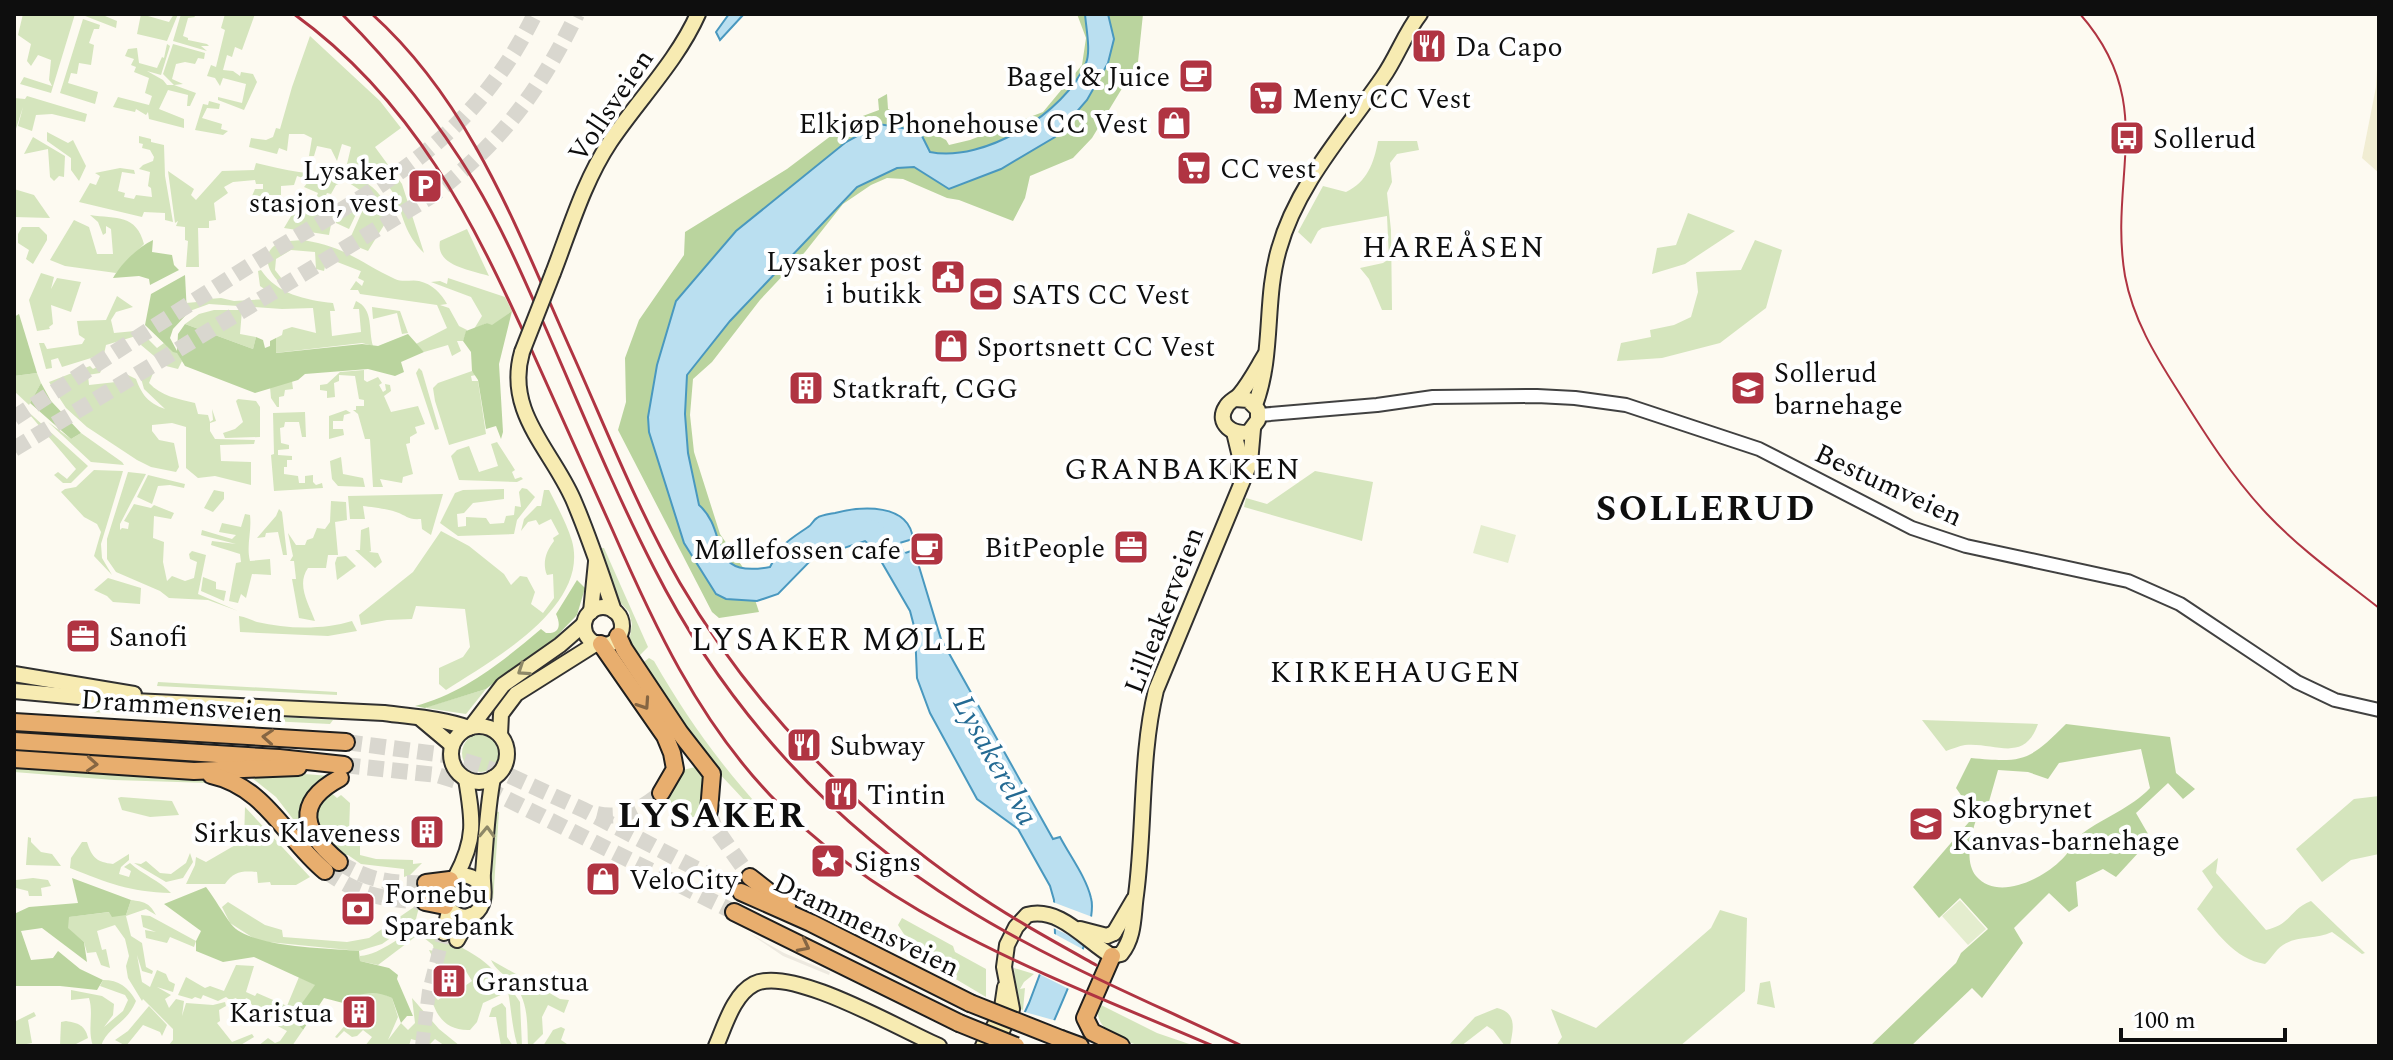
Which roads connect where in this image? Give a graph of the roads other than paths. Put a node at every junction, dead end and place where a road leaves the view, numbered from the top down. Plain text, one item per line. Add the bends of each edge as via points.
1 (698, 14) edge
2 (1415, 18) edge
3 (1265, 354) junction
4 (1235, 399) junction
5 (1256, 416) junction
6 (1234, 432) junction
7 (1239, 486) junction
8 (596, 562) junction
9 (614, 611) junction
10 (588, 618) junction
11 (618, 636) junction
12 (599, 644) junction
13 (14, 674) edge
14 (14, 691) edge
15 (170, 701) junction
16 (2379, 710) edge
17 (14, 716) edge
18 (420, 719) junction
19 (14, 722) edge
20 (57, 723) junction
21 (470, 727) junction
22 (500, 735) junction
23 (14, 741) edge
24 (346, 742) tunnel mouth
25 (452, 745) junction
26 (14, 759) edge
27 (337, 769) junction
28 (194, 771) junction
29 (493, 778) junction
30 (466, 779) junction
31 (661, 793) tunnel mouth
32 (709, 811) tunnel mouth
33 (453, 878) junction
34 (426, 883) tunnel mouth
35 (745, 884) tunnel mouth
36 (482, 887) junction
37 (1135, 899) junction
38 (425, 902) tunnel mouth
39 (447, 908) junction
40 (734, 912) tunnel mouth
41 (471, 915) junction
42 (1104, 941) junction
43 (1006, 983) junction
44 (925, 1042) edge
45 (716, 1046) edge
46 (939, 1046) edge
47 (983, 1046) edge
48 (995, 1046) edge
49 (1016, 1046) edge
50 (1080, 1046) edge
51 (1121, 1046) edge

1 - 8 main road, Vollsveien, bridge via 600,159 522,352 518,384 525,415 567,486
2 - 3 main road, Lilleakerveien via 1288,225 1270,293
3 - 4 main road, Lilleakerveien
3 - 5 main road, Lilleakerveien
4 - 5 main road via 1248,400
4 - 6 main road via 1223,416
5 - 6 main road via 1244,434
5 - 7 main road, Lilleakerveien via 1250,463
5 - 16 street, Bestumveien via 1433,397 1537,396 1626,405 1759,449 1920,530 1966,546 2128,581 2180,604 2297,682 2335,700
6 - 7 main road, Lilleakerveien
7 - 37 main road, Lilleakerveien via 1156,690
8 - 9 main road
8 - 10 main road
9 - 10 main road via 602,607
9 - 11 main road via 621,622
10 - 12 main road via 587,636
10 -> 21 main road via 568,639 503,685
11 - 12 main road
11 - 32 highway via 712,774
12 - 22 main road via 516,694 501,714
12 -> 31 highway via 669,744 675,769
13 - 15 main road
14 - 15 main road
15 - 18 main road
17 - 20 highway
18 - 21 main road
18 - 25 main road
19 - 20 highway, Drammensveien
24 -> 20 highway, Drammensveien
21 - 22 main road via 486,727
21 - 25 main road
22 - 29 main road via 507,756
23 - 27 highway, Drammensveien via 279,758
25 - 30 main road via 452,761
26 -> 28 highway
27 - 28 highway
27 - 28 highway via 314,795 308,818 332,866 261,801 220,777
29 - 30 main road
36 -> 29 main road
30 - 33 main road via 471,843
33 - 34 highway
33 - 36 main road via 471,877
33 - 39 main road via 443,895
35 - 50 highway, Drammensveien, bridge via 970,1003
36 - 41 main road via 482,905
37 - 42 main road, Lilleakerveien
37 - 42 main road, Lilleakerveien via 1135,917 1121,954
38 - 39 highway
39 - 41 main road via 462,917
39 - 41 main road via 451,937
40 -> 49 highway, Drammensveien, bridge
42 - 43 main road via 1050,916 1031,914 1010,936
42 - 51 highway via 1087,1026
43 - 47 main road via 1001,1014
43 - 48 main road via 1012,1009
44 - 45 main road via 836,998 768,980 754,984 738,1000
44 - 46 main road

